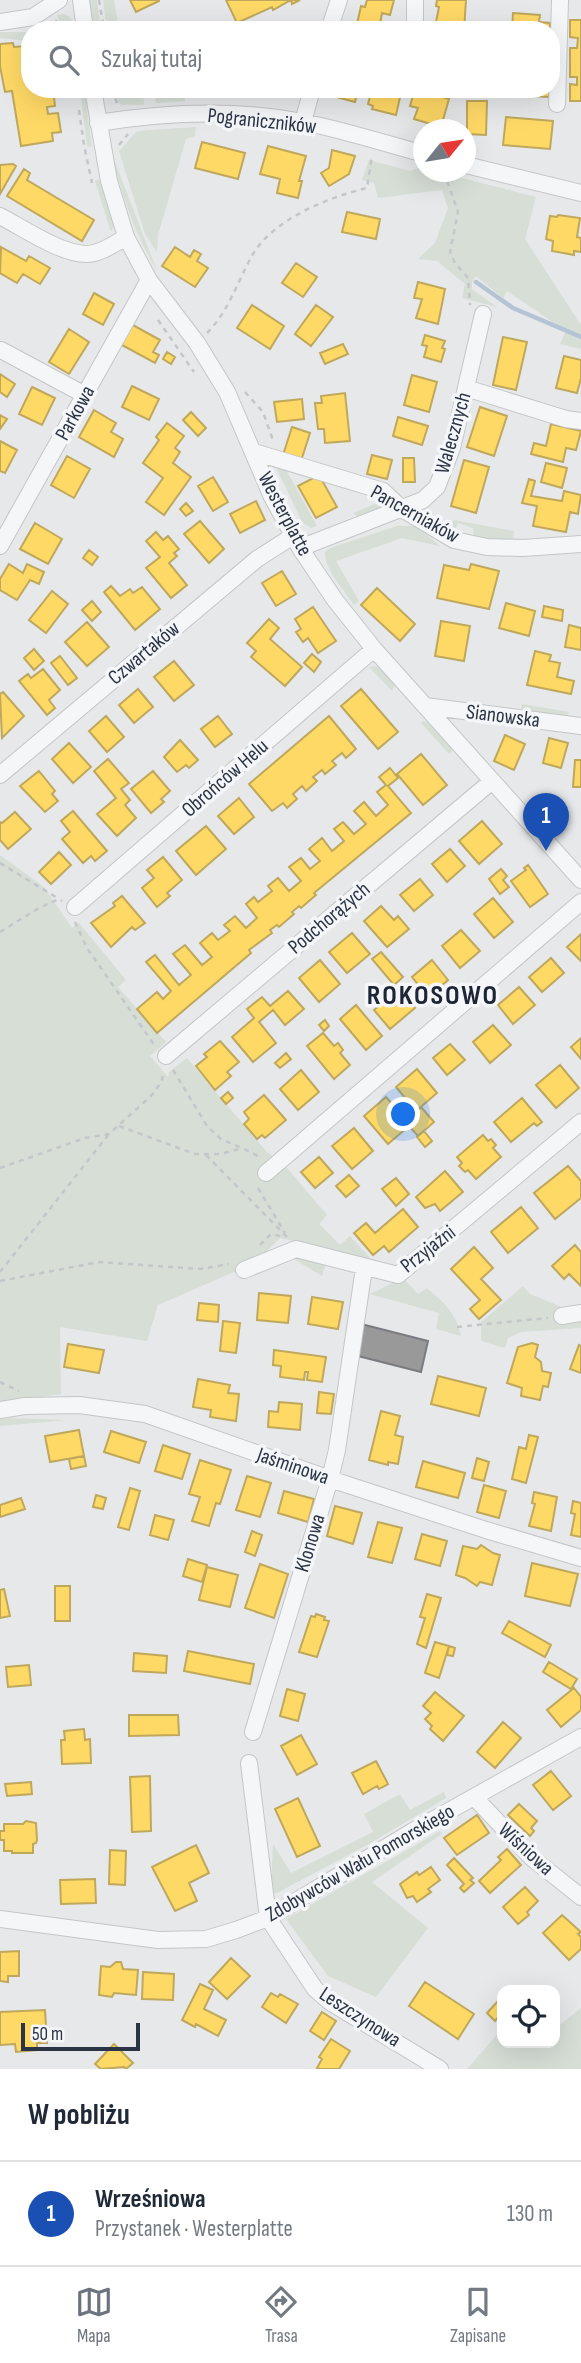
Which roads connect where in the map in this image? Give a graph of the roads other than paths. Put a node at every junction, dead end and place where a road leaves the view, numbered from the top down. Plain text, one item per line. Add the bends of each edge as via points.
1 (59, 0) edge
2 (81, 0) edge
3 (339, 0) edge
4 (415, 0) edge
5 (560, 0) edge
6 (84, 21) edge
7 (332, 21) edge
8 (415, 21) edge
9 (559, 21) edge
10 (0, 22) edge
11 (94, 98) edge
12 (310, 98) edge
13 (557, 98) edge
14 (557, 104) dead end
15 (303, 122) junction
16 (98, 123) junction
17 (413, 151) edge
18 (476, 167) edge
19 (581, 193) edge
20 (0, 216) edge
21 (126, 237) junction
22 (149, 280) junction
23 (482, 320) road end
24 (1, 350) edge
25 (466, 388) junction
26 (85, 394) junction
27 (581, 421) edge
28 (254, 452) junction
29 (402, 509) junction
30 (297, 542) junction
31 (581, 544) edge
32 (0, 546) edge
33 (374, 649) junction
34 (425, 706) junction
35 (581, 726) edge
36 (0, 775) edge
37 (492, 781) junction
38 (581, 880) edge
39 (581, 902) edge
40 (75, 907) road end
41 (166, 1056) road end
42 (581, 1122) edge
43 (266, 1173) road end
44 (238, 1267) road end
45 (364, 1268) junction
46 (581, 1313) edge
47 (562, 1316) road end
48 (0, 1410) edge
49 (330, 1479) junction
50 (581, 1558) edge
51 (253, 1732) dead end
52 (581, 1737) edge
53 (249, 1763) dead end
54 (475, 1798) junction
55 (581, 1897) edge
56 (0, 1919) edge
57 (268, 1919) junction
58 (440, 2069) edge

1 - 10 street via 33,17
2 - 6 street
3 - 7 street
4 - 8 street
5 - 9 street
11 - 16 street, Westerplatte
12 - 15 street
13 - 14 street
15 - 16 street, Pograniczników via 180,114
15 - 17 street, Pograniczników
16 - 21 street, Westerplatte
18 - 19 street
20 - 21 street via 71,252 88,254
21 - 22 street, Westerplatte
22 - 26 street, Parkowa
22 - 28 street, Westerplatte via 227,392
23 - 25 street, Walecznych
24 - 26 street
25 - 27 street
25 - 29 street, Walecznych via 452,448 437,486 423,500
26 - 32 street, Parkowa
28 - 29 street, Pancerniaków via 383,491
28 - 30 street, Westerplatte
29 - 30 street, Walecznych
29 - 31 street, Pancerniaków via 454,540 487,547
30 - 33 street, Westerplatte
30 - 36 street, Czwartaków via 257,559
33 - 34 street, Westerplatte
33 - 40 street, Obrońców Helu
34 - 35 street, Sianowska
34 - 37 street, Westerplatte
37 - 38 street, Westerplatte
37 - 41 street, Podchorążych
39 - 43 street
42 - 45 street, Przyjaźni via 398,1275
44 - 45 street, Przyjaźni via 291,1243
45 - 49 street, Klonowa
46 - 47 street
48 - 49 street, Jaśminowa via 79,1405 145,1414
49 - 50 street, Jaśminowa
49 - 51 street, Klonowa
52 - 54 street, Zdobywców Wału Pomorskiego
53 - 57 street
54 - 55 street, Wiśniowa via 532,1858
54 - 57 street, Zdobywców Wału Pomorskiego
56 - 57 street, Zdobywców Wału Pomorskiego via 158,1940 206,1939
57 - 58 street, Leszczynowa via 315,1989 330,2003

